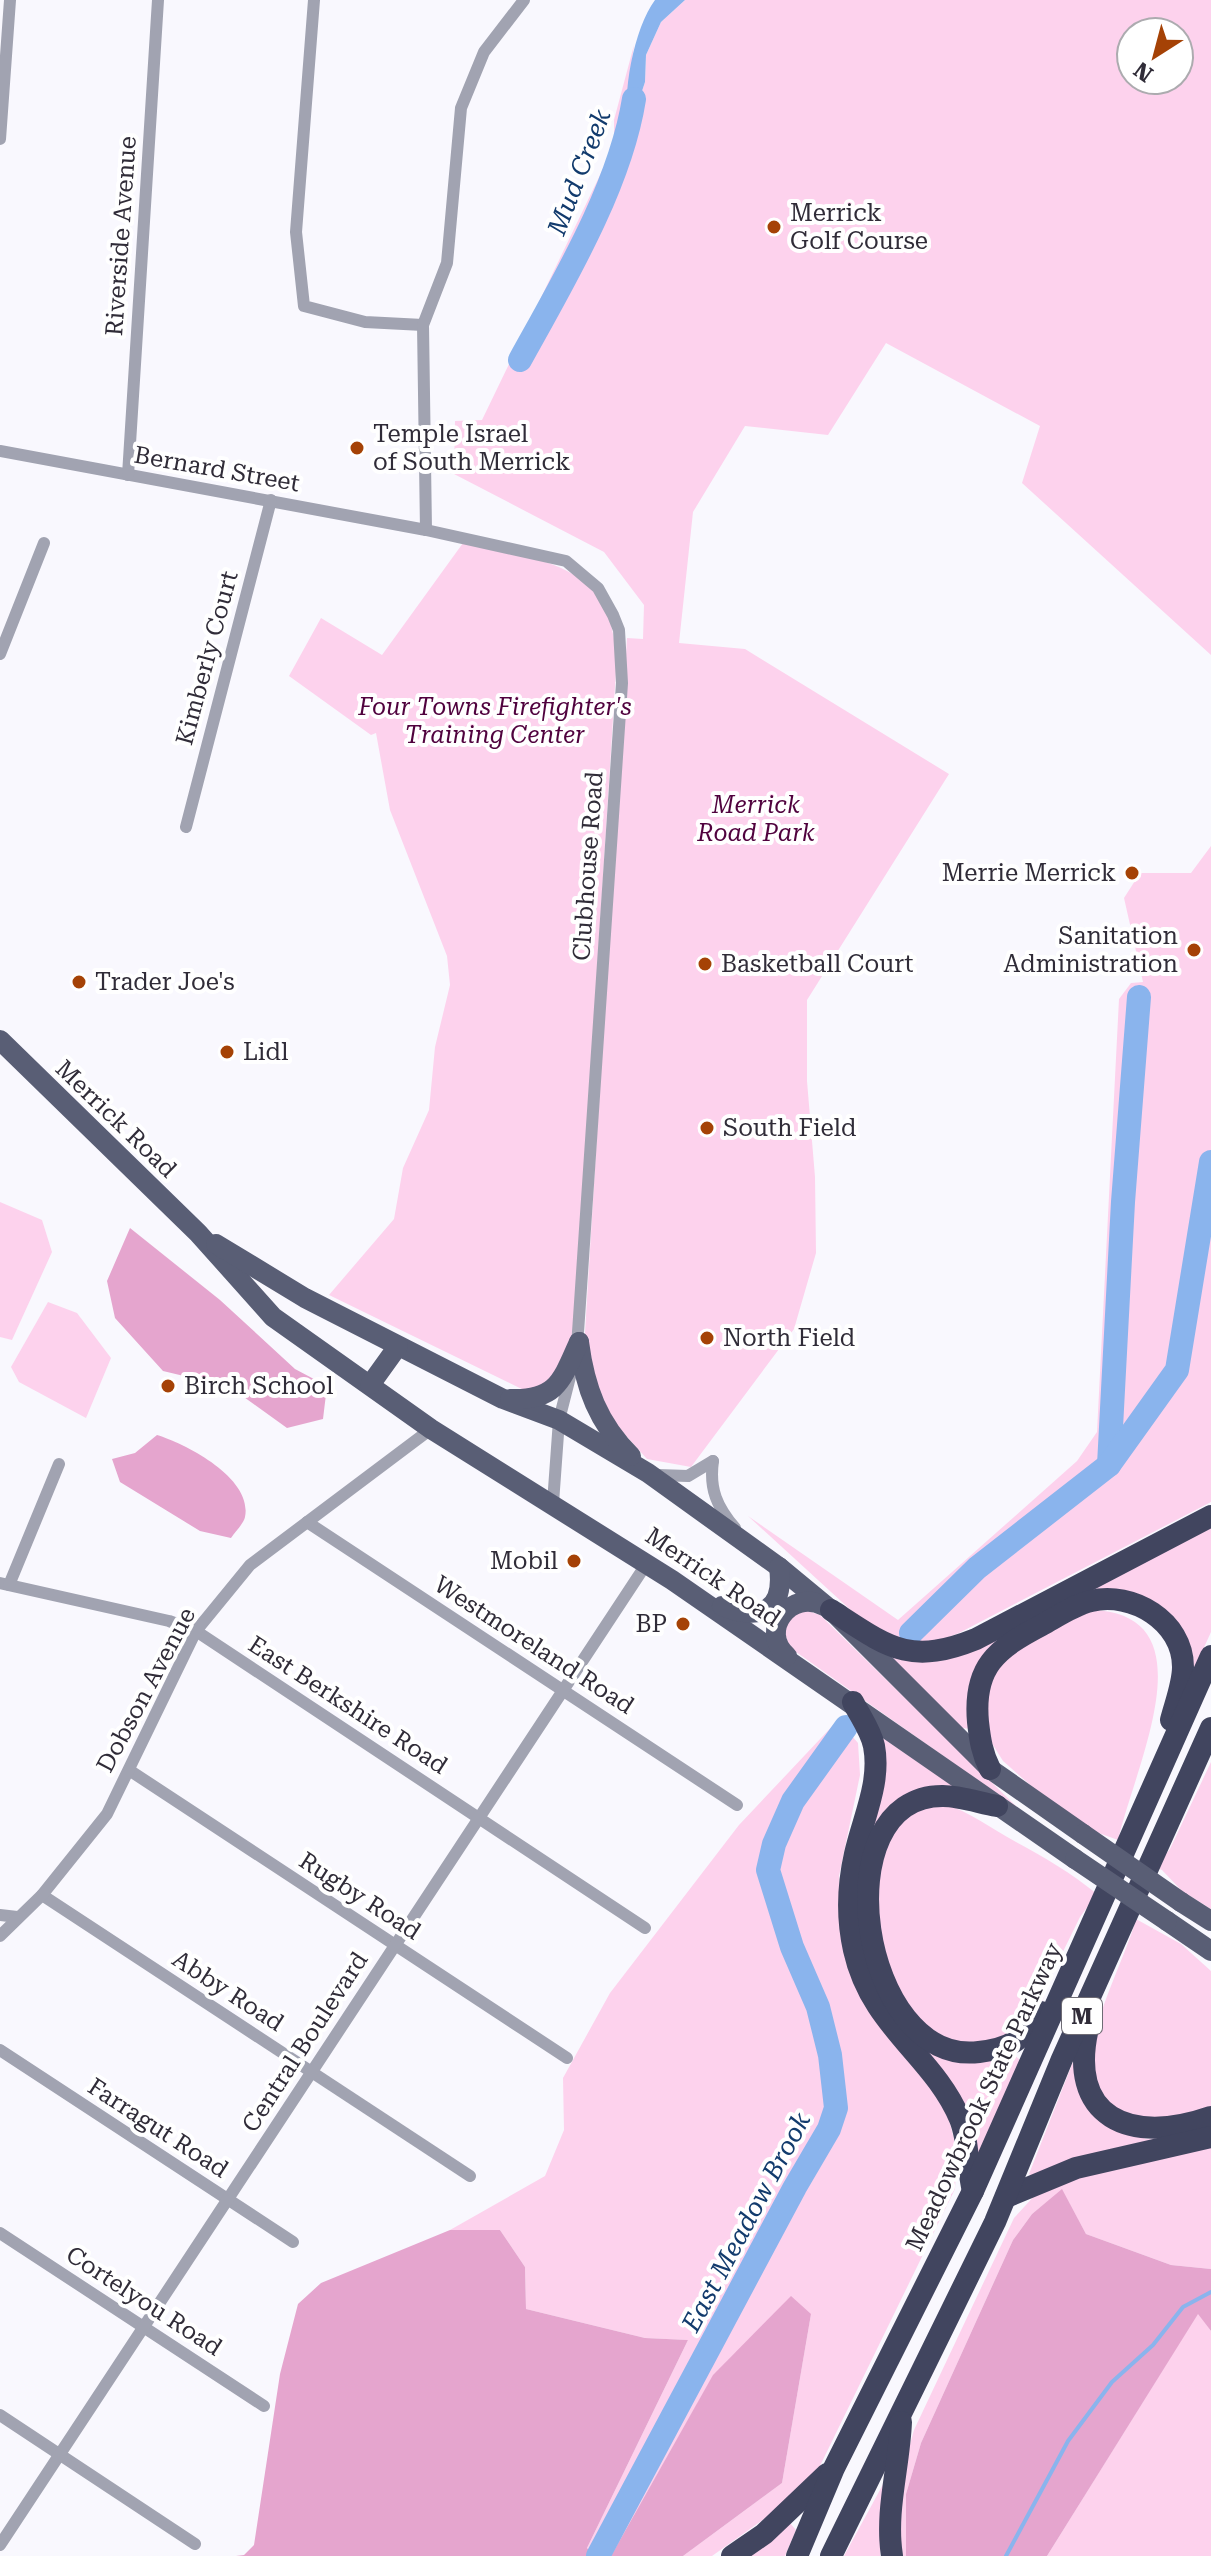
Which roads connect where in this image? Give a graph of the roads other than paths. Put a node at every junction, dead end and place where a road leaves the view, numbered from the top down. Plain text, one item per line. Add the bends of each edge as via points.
1 (10, 0) edge
2 (158, 0) edge
3 (314, 0) edge
4 (524, 0) edge
5 (0, 139) edge
6 (423, 325) junction
7 (0, 451) edge
8 (128, 475) junction
9 (271, 500) junction
10 (426, 530) junction
11 (44, 543) dead end
12 (0, 654) edge
13 (186, 827) dead end
14 (0, 1040) edge
15 (198, 1233) junction
16 (579, 1342) junction
17 (398, 1346) junction
18 (370, 1385) junction
19 (503, 1399) junction
20 (559, 1420) junction
21 (431, 1429) junction
22 (59, 1464) dead end
23 (648, 1473) junction
24 (553, 1503) junction
25 (1211, 1516) edge
26 (307, 1522) junction
27 (751, 1545) junction
28 (647, 1563) junction
29 (779, 1567) junction
30 (672, 1580) junction
31 (5, 1584) edge
32 (831, 1610) junction
33 (196, 1631) junction
34 (1211, 1656) edge
35 (794, 1662) junction
36 (563, 1691) junction
37 (853, 1702) junction
38 (1211, 1728) edge
39 (1211, 1751) edge
40 (1160, 1768) junction
41 (990, 1769) junction
42 (1194, 1769) junction
43 (129, 1770) junction
44 (737, 1805) dead end
45 (997, 1806) junction
46 (479, 1818) junction
47 (42, 1895) junction
48 (0, 1915) edge
49 (17, 1917) junction
50 (1211, 1921) edge
51 (645, 1928) dead end
52 (0, 1936) edge
53 (396, 1945) junction
54 (1211, 1951) edge
55 (1076, 1961) junction
56 (1102, 1971) junction
57 (0, 2050) edge
58 (567, 2058) dead end
59 (312, 2073) junction
60 (1211, 2117) edge
61 (1211, 2137) edge
62 (470, 2176) dead end
63 (973, 2191) junction
64 (1006, 2197) junction
65 (227, 2200) junction
66 (0, 2233) edge
67 (293, 2242) dead end
68 (144, 2327) junction
69 (264, 2406) dead end
70 (0, 2415) edge
71 (901, 2419) junction
72 (60, 2455) junction
73 (834, 2468) junction
74 (195, 2544) dead end
75 (0, 2545) edge
76 (732, 2556) edge
77 (797, 2556) edge
78 (831, 2556) edge
79 (892, 2556) edge

1 - 5 street
2 - 8 street, Riverside Avenue
3 - 6 street via 296,232 304,306 365,322
4 - 6 street via 484,52 467,86 457,131 447,263
6 - 10 street
7 - 8 street, Bernard Street
8 - 9 street, Bernard Street
9 - 10 street, Bernard Street
9 - 13 street, Kimberly Court
10 - 16 street, Clubhouse Road via 566,561 598,588 619,630 622,683
11 - 12 street
14 - 15 main road, Merrick Road
15 - 17 main road, Merrick Road
15 - 18 main road, Merrick Road via 273,1317
16 - 19 main road via 560,1384 546,1395
16 - 20 street, Clubhouse Road
16 - 23 main road via 584,1380 598,1414
17 - 18 main road
17 - 19 main road, Merrick Road
18 - 21 main road, Merrick Road
19 - 20 main road, Merrick Road
20 - 23 main road, Merrick Road
20 - 24 street, Clubhouse Road
21 - 24 main road, Merrick Road
21 - 26 street, Dobson Avenue
22 - 31 street
23 - 27 main road, Merrick Road
23 - 27 street via 688,1476 713,1461 718,1508
24 - 28 main road, Merrick Road
25 - 32 highway via 948,1651 918,1655 880,1642
26 - 33 street, Dobson Avenue via 250,1565
26 - 36 street, Westmoreland Road
27 - 29 main road, Merrick Road
28 - 30 main road, Merrick Road
28 - 36 street, Central Boulevard
29 - 30 main road via 781,1583 774,1604 757,1613 715,1604
29 - 32 main road, Merrick Road
30 - 35 main road, Merrick Road
31 - 33 street, East Berkshire Road
32 - 35 main road via 815,1601 796,1602 781,1614 775,1632 780,1650
32 - 41 main road, Merrick Road
33 - 43 street, Dobson Avenue
33 - 46 street, East Berkshire Road
34 - 40 highway, Meadowbrook State Parkway / M
35 - 37 main road, Merrick Road
36 - 44 street, Westmoreland Road
36 - 46 street, Central Boulevard
37 - 45 main road, Merrick Road
37 - 63 highway via 874,1746 875,1778 850,1881 854,1952 880,2013 959,2118
38 - 42 highway, M
39 - 42 highway
40 - 41 highway via 1183,1668 1180,1651 1159,1617 1110,1599 1076,1607 1011,1641 989,1661 976,1697 981,1751
40 - 55 highway, Meadowbrook State Parkway / M
41 - 50 main road, Merrick Road, bridge
42 - 56 highway, M
43 - 47 street, Dobson Avenue via 107,1814
43 - 53 street, Rugby Road
45 - 54 main road, Merrick Road, bridge
45 - 55 highway via 943,1796 921,1800 891,1820 871,1862 867,1910 881,1975 917,2030 950,2050 971,2053 997,2050 1024,2037
46 - 51 street, East Berkshire Road
46 - 53 street, Central Boulevard
47 - 49 street, Dobson Avenue
47 - 59 street, Abby Road
48 - 49 street
49 - 52 street, Dobson Avenue
53 - 58 street, Rugby Road
53 - 59 street, Central Boulevard
55 - 63 highway, Meadowbrook State Parkway / M
56 - 60 highway via 1083,2049 1085,2076 1097,2102 1136,2128 1159,2131
56 - 64 highway, M
57 - 65 street, Farragut Road
59 - 62 street, Abby Road
59 - 65 street, Central Boulevard
61 - 64 highway via 1076,2168
63 - 73 highway, Meadowbrook State Parkway / M
64 - 71 highway, M
65 - 67 street, Farragut Road
65 - 68 street, Central Boulevard
66 - 68 street, Cortelyou Road
68 - 69 street, Cortelyou Road
68 - 72 street, Central Boulevard
70 - 72 street
71 - 78 highway, M
71 - 79 highway via 891,2499
72 - 74 street
72 - 75 street, Central Boulevard
73 - 76 highway via 764,2534
73 - 77 highway, Meadowbrook State Parkway / M

